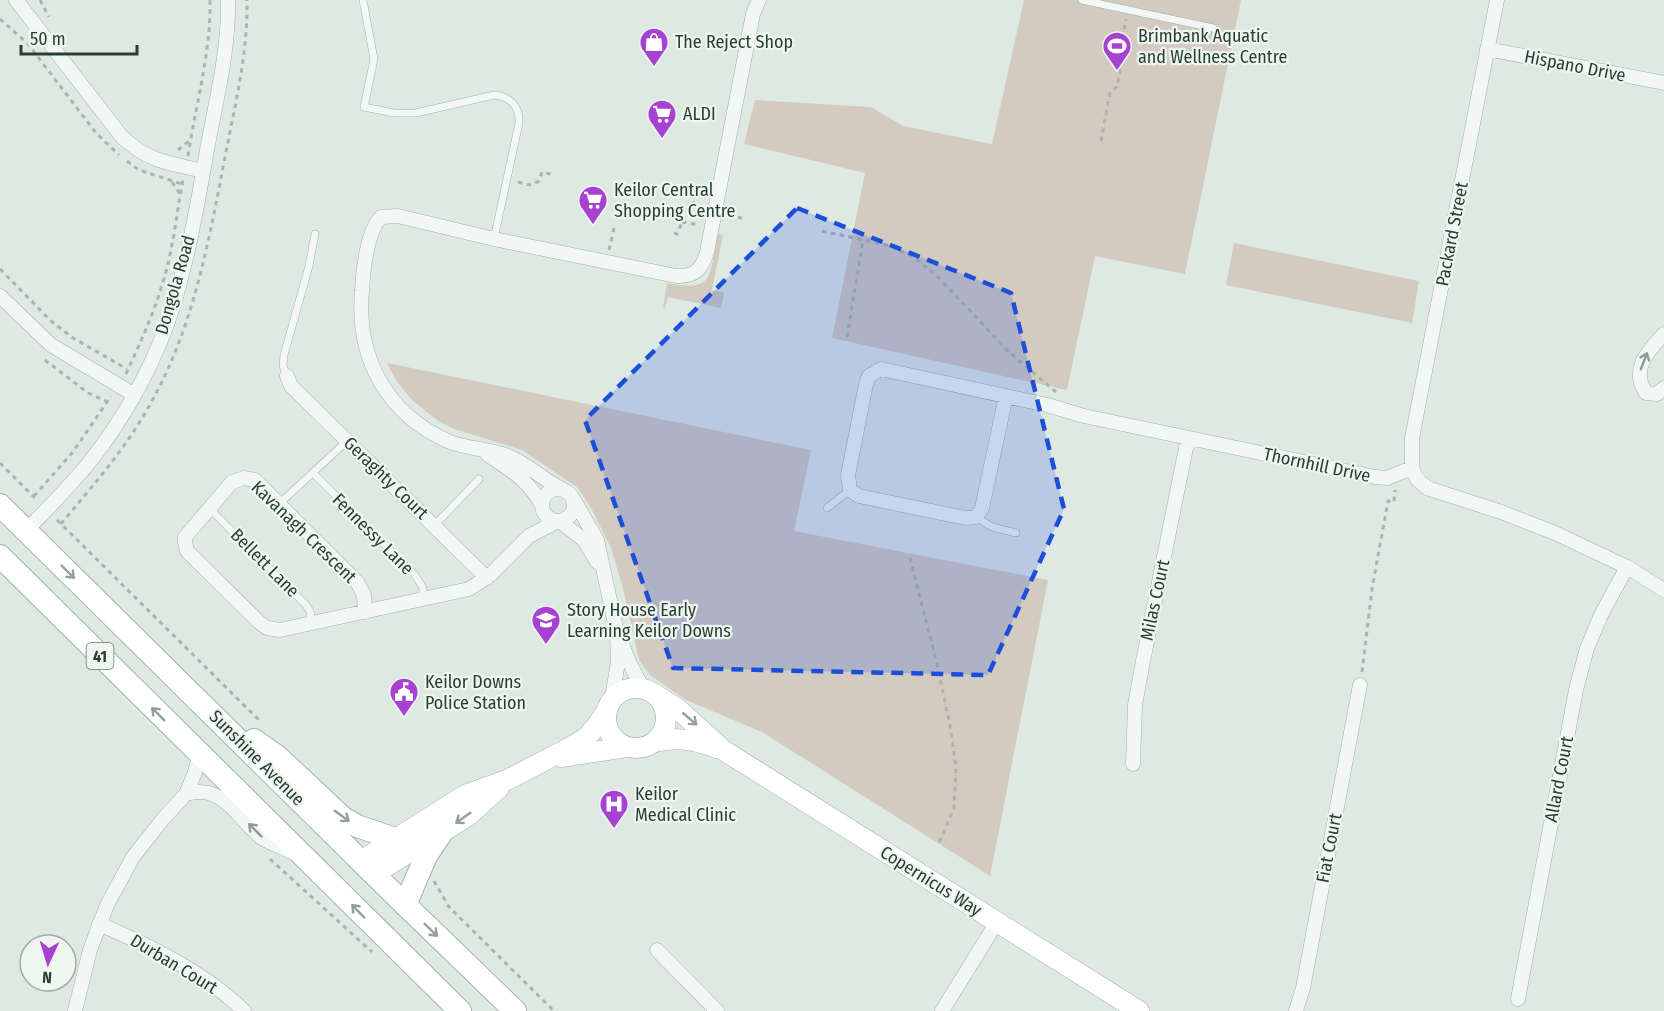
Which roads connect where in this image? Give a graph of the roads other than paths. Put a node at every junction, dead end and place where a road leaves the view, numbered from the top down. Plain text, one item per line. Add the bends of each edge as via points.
1 (16, 0) edge
2 (228, 0) edge
3 (363, 0) edge
4 (759, 0) edge
5 (1082, 0) edge
6 (1497, 0) edge
7 (1214, 28) dead end
8 (1487, 49) junction
9 (1664, 83) edge
10 (203, 171) junction
11 (315, 234) dead end
12 (494, 239) junction
13 (0, 296) edge
14 (1664, 334) edge
15 (287, 376) joint
16 (1664, 388) edge
17 (134, 394) junction
18 (1006, 396) junction
19 (1188, 438) junction
20 (347, 441) junction
21 (481, 451) junction
22 (1412, 468) junction
23 (313, 473) junction
24 (479, 480) dead end
25 (562, 489) junction
26 (850, 490) junction
27 (574, 501) junction
28 (279, 504) junction
29 (0, 505) edge
30 (542, 506) junction
31 (209, 508) junction
32 (827, 508) dead end
33 (976, 517) junction
34 (558, 522) junction
35 (434, 525) junction
36 (26, 531) junction
37 (1016, 533) dead end
38 (529, 536) junction
39 (0, 550) edge
40 (7, 563) edge
41 (1627, 567) junction
42 (604, 574) junction
43 (487, 578) junction
44 (1664, 590) edge
45 (423, 600) junction
46 (365, 612) junction
47 (312, 624) junction
48 (617, 633) junction
49 (1360, 685) road end
50 (648, 691) junction
51 (199, 700) junction
52 (609, 705) junction
53 (654, 742) junction
54 (627, 747) junction
55 (723, 750) junction
56 (200, 755) junction
57 (553, 758) junction
58 (1133, 764) dead end
59 (507, 780) junction
60 (186, 794) junction
61 (442, 832) junction
62 (395, 839) junction
63 (306, 858) junction
64 (368, 868) junction
65 (338, 890) junction
66 (405, 905) junction
67 (997, 922) junction
68 (99, 924) junction
69 (657, 950) dead end
70 (1518, 999) dead end
71 (75, 1011) edge
72 (244, 1011) edge
73 (460, 1011) edge
74 (515, 1011) edge
75 (717, 1011) edge
76 (942, 1011) edge
77 (1139, 1011) edge
78 (1296, 1011) edge

1 - 10 street via 135,149 147,157
2 - 10 street, Dongola Road via 223,66
3 - 12 lane via 374,59 364,107 416,113 488,96 500,95 512,101 519,115
4 - 12 street via 753,14 707,252 697,272 676,276
5 - 7 lane
6 - 8 street, Packard Street
8 - 9 street, Hispano Drive
8 - 22 street, Packard Street via 1412,438
10 - 17 street, Dongola Road via 174,301
11 - 15 lane via 284,354
12 - 21 street via 398,216 381,217 369,245 361,306 363,336 372,368 389,396 423,428
13 - 17 street via 51,345
16 -> 14 street via 1657,394 1646,393 1639,383 1645,354
15 - 20 street, Geraghty Court via 291,386
17 - 36 street, Dongola Road via 87,465
18 - 19 street, Thornhill Drive
18 - 26 street, Thornhill Drive via 881,369 874,371 866,384 848,475
18 - 33 street via 982,508
19 - 22 street, Thornhill Drive via 1375,477 1392,477
19 - 58 street, Milas Court via 1143,661
20 - 23 lane
20 - 35 street, Geraghty Court
21 - 25 street via 523,463
21 - 30 street via 519,475 534,490
22 - 41 street via 1427,488 1555,533
23 - 28 lane
23 - 45 lane, Fennessy Lane via 415,575 423,588
24 - 35 lane
25 - 27 street
25 - 30 street via 549,492
26 - 32 lane
26 - 33 street via 859,496
27 - 34 street via 571,516
27 - 42 street via 595,533
28 - 31 street, Kavanagh Crescent via 255,480 244,478 232,482
28 - 46 street, Kavanagh Crescent via 361,588
29 - 36 main road, Sunshine Avenue / 41
30 - 34 street via 545,515
30 - 38 street, Kavanagh Crescent
31 - 47 lane, Bellett Lane via 306,605
31 - 47 street, Kavanagh Crescent via 187,534 187,551 267,628 280,630
33 - 37 lane via 992,527
34 - 38 street, Kavanagh Crescent
34 - 42 street via 584,540
35 - 43 street, Geraghty Court
36 -> 51 main road, Sunshine Avenue / 41
38 - 43 street, Kavanagh Crescent
39 - 40 main road, Sunshine Avenue
56 -> 40 main road, Sunshine Avenue / 41
41 - 44 street
41 - 70 street, Allard Court via 1594,630 1575,690
42 - 48 street
43 - 45 street, Kavanagh Crescent via 469,589
45 - 46 street, Kavanagh Crescent
46 - 47 street, Kavanagh Crescent
48 - 50 street via 630,664
48 - 52 street via 617,671
49 - 78 street, Fiat Court
50 - 52 street via 623,690
50 - 53 street via 663,704 666,717 663,731
50 -> 55 street, Copernicus Way via 678,709
51 -> 62 main road via 278,757 343,818
51 - 64 main road, Sunshine Avenue / 41
52 - 54 street via 607,730
52 - 57 street via 586,737
53 - 54 street via 646,747
53 - 55 street, Copernicus Way via 683,738
54 - 57 street
55 - 67 street, Copernicus Way
56 - 60 street
56 - 63 main road, Sunshine Avenue / 41
57 - 59 street
59 -> 61 street via 468,816
59 - 62 street via 465,795
63 -> 60 street via 263,839 218,796 201,791
60 - 68 street via 133,857
61 - 64 street
61 - 66 main road
62 - 64 street
63 - 65 main road, Sunshine Avenue / 41
64 - 65 main road via 349,874
64 - 66 main road, Sunshine Avenue / 41
73 -> 65 main road, Sunshine Avenue / 41
66 -> 74 main road, Sunshine Avenue / 41
67 - 76 street
67 - 77 street, Copernicus Way
68 - 71 street
68 - 72 street, Durban Court via 184,967
69 - 75 street

